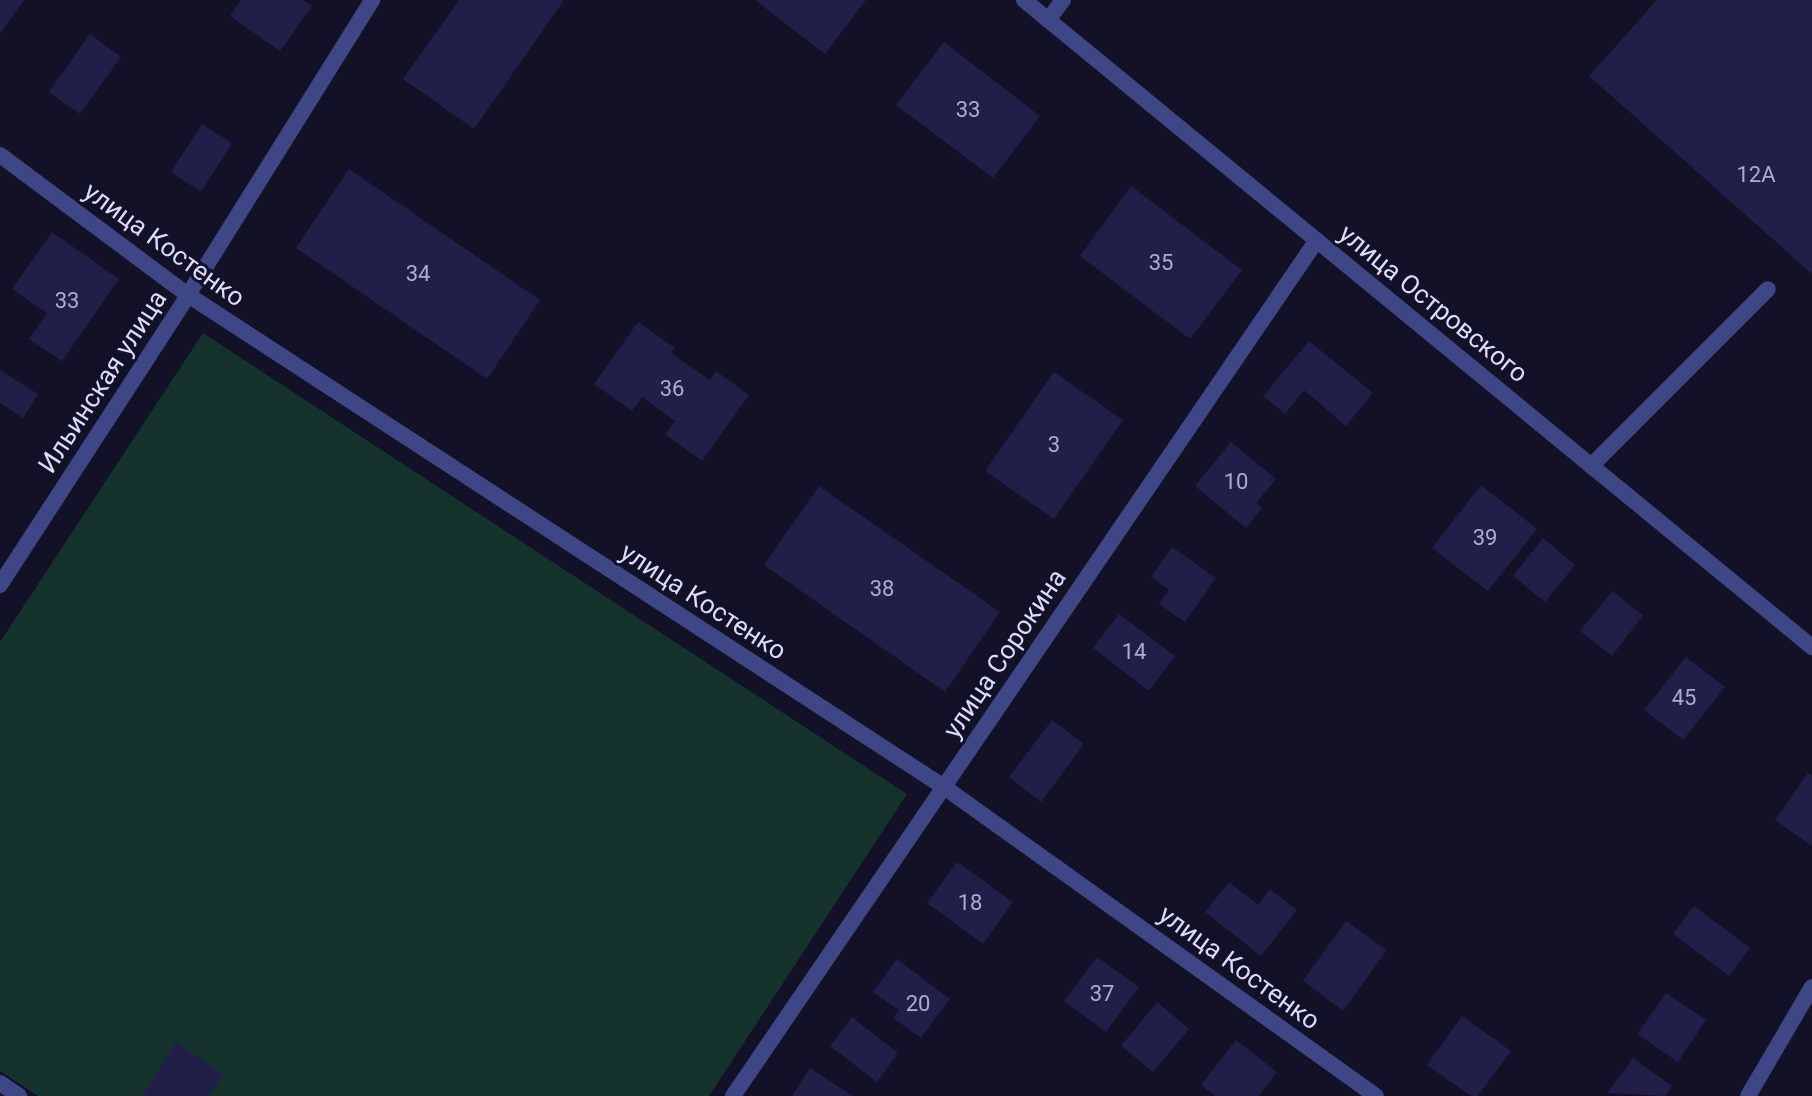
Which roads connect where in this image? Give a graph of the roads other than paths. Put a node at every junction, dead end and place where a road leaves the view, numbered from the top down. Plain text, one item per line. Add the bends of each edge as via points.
1 (372, 0) edge
2 (1024, 0) edge
3 (1063, 0) edge
4 (1048, 20) junction
5 (0, 155) edge
6 (1317, 240) junction
7 (1768, 289) dead end
8 (188, 295) junction
9 (1591, 466) junction
10 (0, 585) edge
11 (1812, 647) edge
12 (944, 787) junction
13 (1812, 987) edge
14 (0, 1083) edge
15 (19, 1096) edge
16 (733, 1096) edge
17 (1376, 1096) edge
18 (1748, 1096) edge

1 - 8 street, Ильинская улица
2 - 4 street, улица Островского
3 - 4 street
4 - 6 street, улица Островского
5 - 8 street, улица Костенко
6 - 9 street, улица Островского
6 - 12 street, улица Сорокина
7 - 9 street
8 - 10 street, Ильинская улица
8 - 12 street, улица Костенко
9 - 11 street, улица Островского
12 - 16 street, улица Сорокина
12 - 17 street, улица Костенко
13 - 18 street
14 - 15 street

